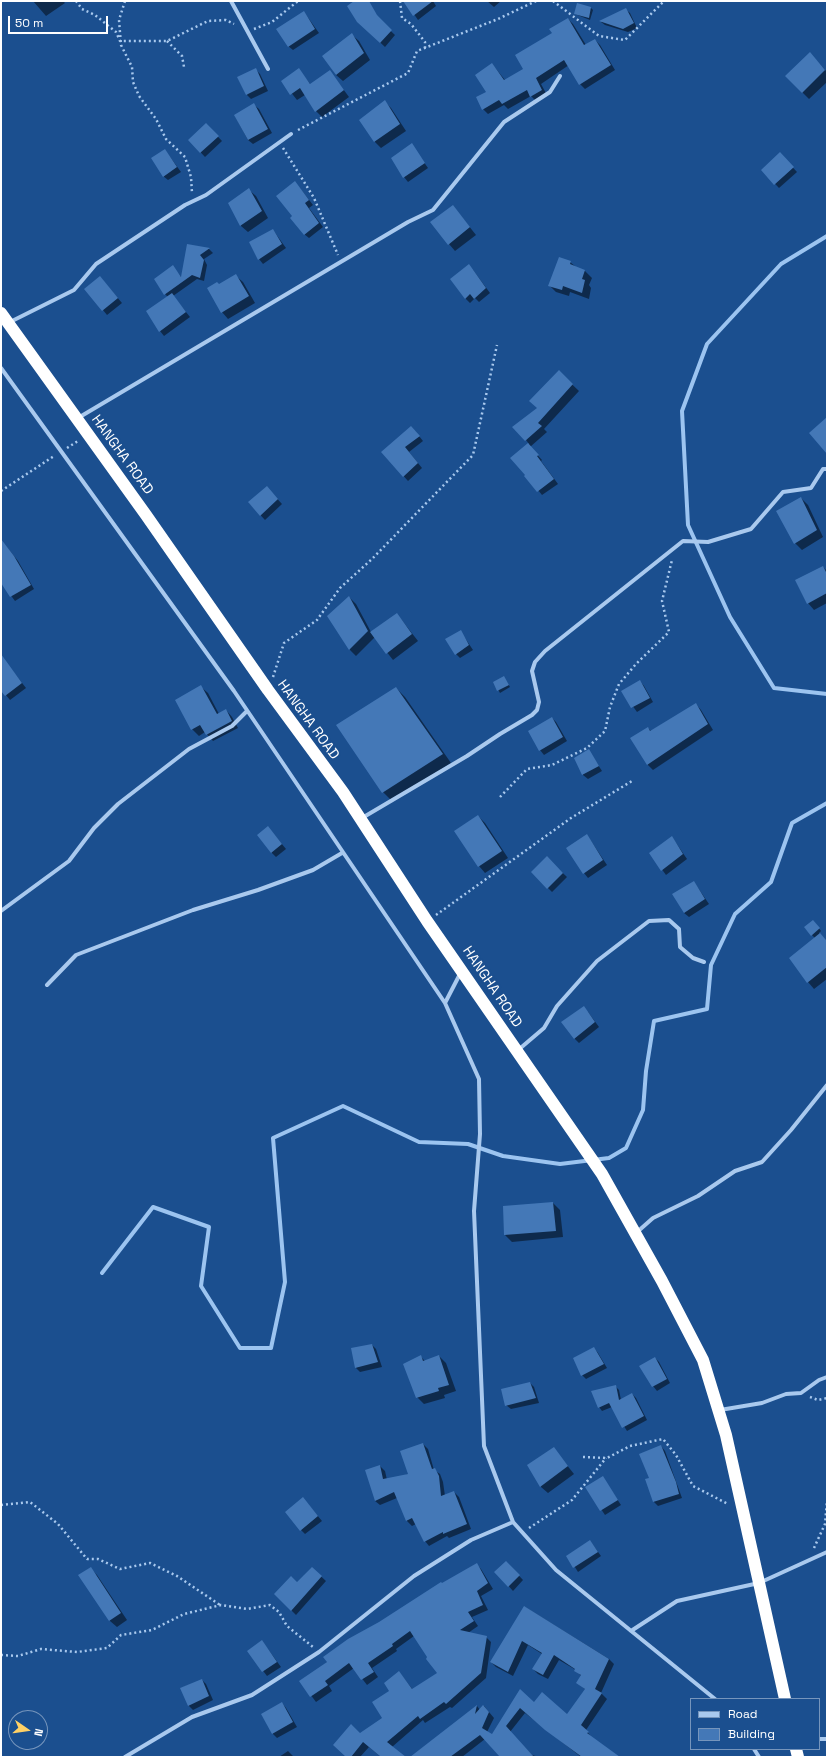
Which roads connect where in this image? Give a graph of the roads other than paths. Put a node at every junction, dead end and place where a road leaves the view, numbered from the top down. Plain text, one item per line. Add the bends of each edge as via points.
1 (231, 1) edge
2 (268, 70) dead end
3 (560, 76) dead end
4 (291, 134) road end
5 (5, 318) edge
6 (1, 368) edge
7 (77, 418) junction
8 (827, 469) edge
9 (247, 711) junction
10 (360, 819) junction
11 (342, 853) junction
12 (1, 911) edge
13 (704, 962) dead end
14 (462, 970) junction
15 (47, 985) dead end
16 (446, 1003) junction
17 (517, 1051) junction
18 (827, 1084) edge
19 (635, 1233) junction
20 (827, 1377) edge
21 (718, 1410) junction
22 (513, 1522) junction
23 (827, 1552) edge
24 (759, 1583) junction
25 (631, 1631) junction
26 (714, 1698) edge
27 (785, 1698) edge
28 (125, 1757) edge

1 - 2 street
3 - 7 street via 550,92 504,122 433,210 341,261
4 - 5 street via 206,195 185,205 96,264 74,290
5 - 7 highway, HANGHA ROAD
6 - 9 street
7 - 10 highway, HANGHA ROAD
8 - 10 street via 823,469 811,488 783,492 751,529 708,542 683,541 535,662 532,672 539,702 537,710 532,715
9 - 11 street
9 - 12 street via 232,726 189,749 118,804 94,828 69,861
10 - 14 highway, HANGHA ROAD
11 - 15 street via 313,870 193,910 76,955
11 - 16 street
13 - 17 street via 693,958 680,946 679,929 669,920 649,921 597,961 557,1006 544,1028
14 - 16 street
14 - 17 highway, HANGHA ROAD
16 - 22 street via 479,1079 480,1134 474,1211 484,1446
17 - 19 highway, HANGHA ROAD via 586,1148
18 - 19 street via 762,1162 735,1171 698,1196 653,1218
19 - 21 highway, HANGHA ROAD via 703,1360
20 - 21 street via 801,1393 786,1394 762,1403
21 - 24 highway, HANGHA ROAD via 726,1435
22 - 25 street via 556,1570
22 - 28 street via 471,1540 414,1576 319,1652 252,1694 192,1717
23 - 24 street
24 - 25 street via 677,1601
24 - 27 highway, HANGHA ROAD
25 - 26 street

